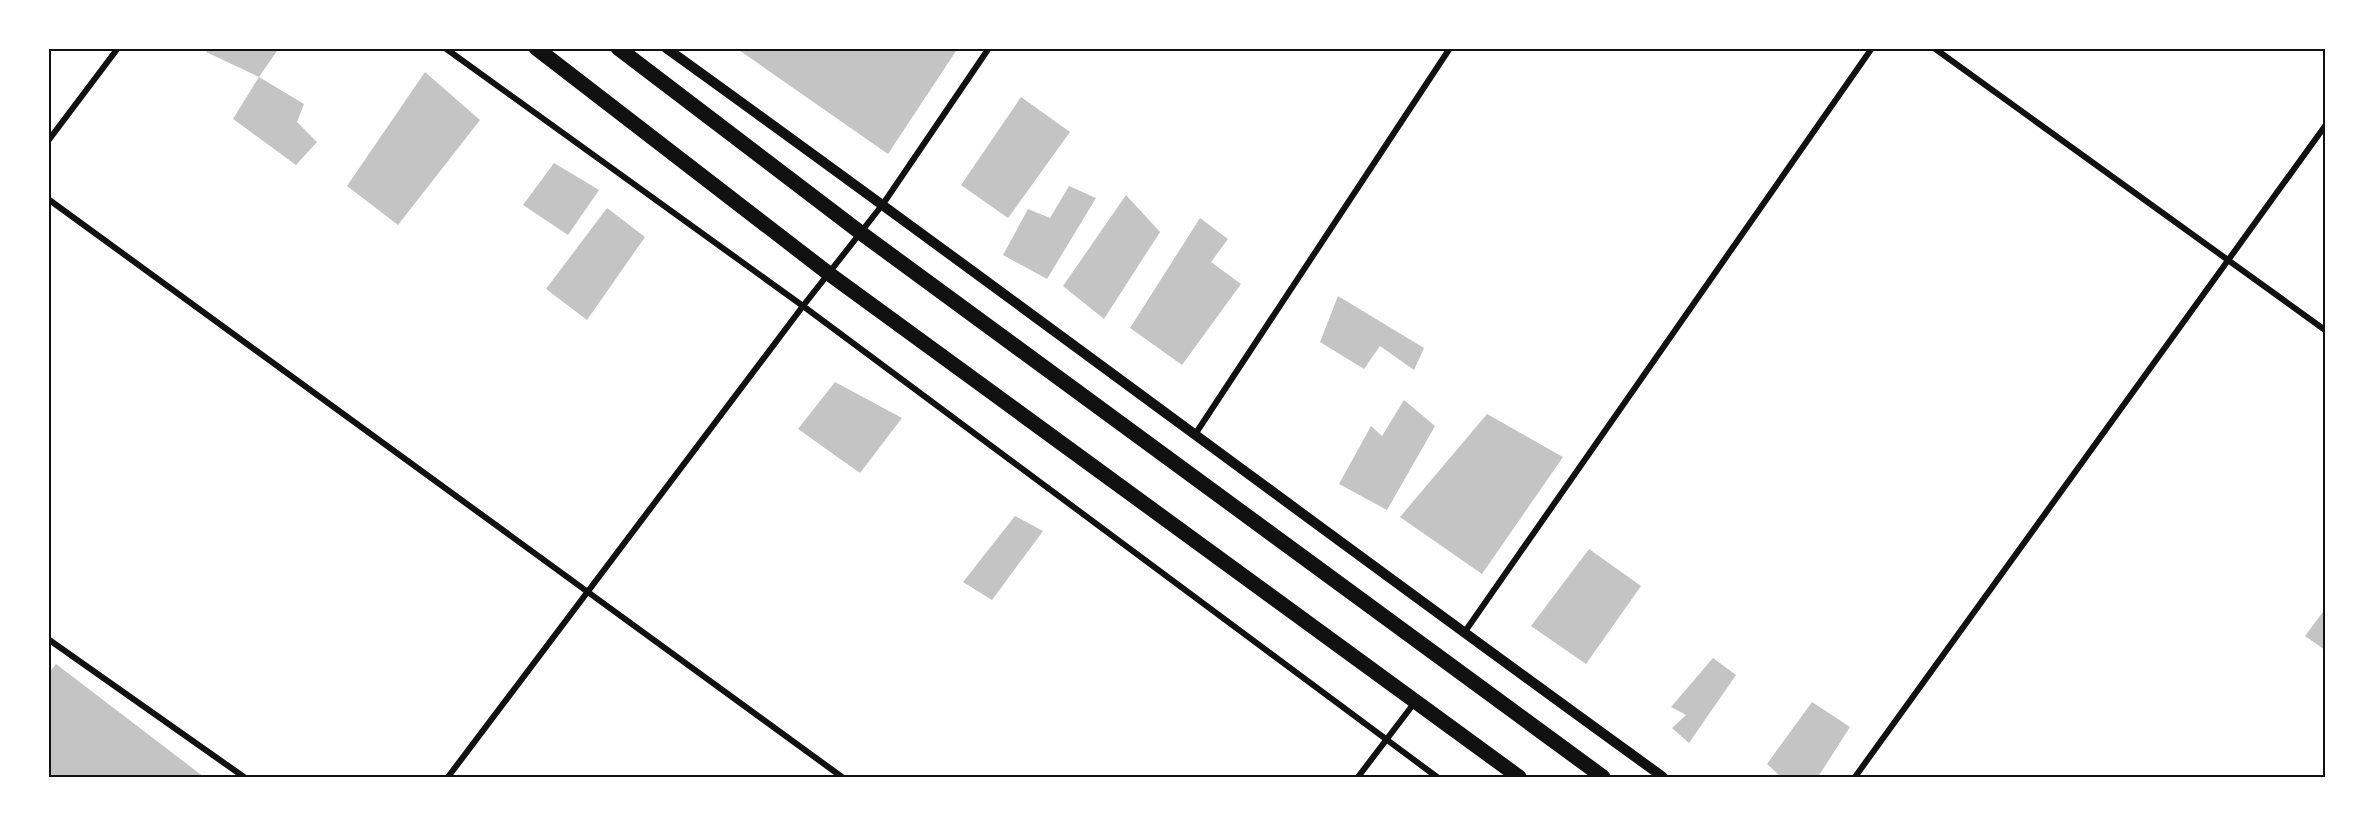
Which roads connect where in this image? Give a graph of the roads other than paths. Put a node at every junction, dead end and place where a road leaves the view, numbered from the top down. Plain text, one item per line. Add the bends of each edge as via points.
1 (118, 48) edge
2 (445, 48) edge
3 (536, 48) edge
4 (618, 48) edge
5 (666, 48) edge
6 (989, 48) edge
7 (1450, 48) edge
8 (1872, 48) edge
9 (1934, 48) edge
10 (2325, 126) edge
11 (48, 141) edge
12 (48, 199) edge
13 (883, 204) junction
14 (861, 233) junction
15 (2228, 262) junction
16 (828, 273) junction
17 (803, 306) junction
18 (2325, 330) edge
19 (1196, 433) junction
20 (585, 592) junction
21 (1463, 633) junction
22 (48, 639) edge
23 (1415, 702) junction
24 (1386, 741) junction
25 (244, 777) edge
26 (448, 777) edge
27 (842, 777) edge
28 (1358, 777) edge
29 (1437, 777) edge
30 (1519, 777) edge
31 (1603, 777) edge
32 (1663, 777) edge
33 (1855, 777) edge

1 - 11 street
2 - 17 street
3 - 16 main road
4 - 14 main road
5 - 13 street
6 - 13 street
7 - 19 street
8 - 21 street
9 - 15 street
10 - 15 street
12 - 20 street
13 - 14 street
13 - 19 street
14 - 16 street
14 - 31 main road
15 - 18 street
15 - 33 street
16 - 17 street
16 - 23 main road
17 - 20 street
17 - 24 street
19 - 21 street
20 - 26 street
20 - 27 street
21 - 32 street
22 - 25 street
23 - 24 street
23 - 30 main road
24 - 28 street
24 - 29 street

